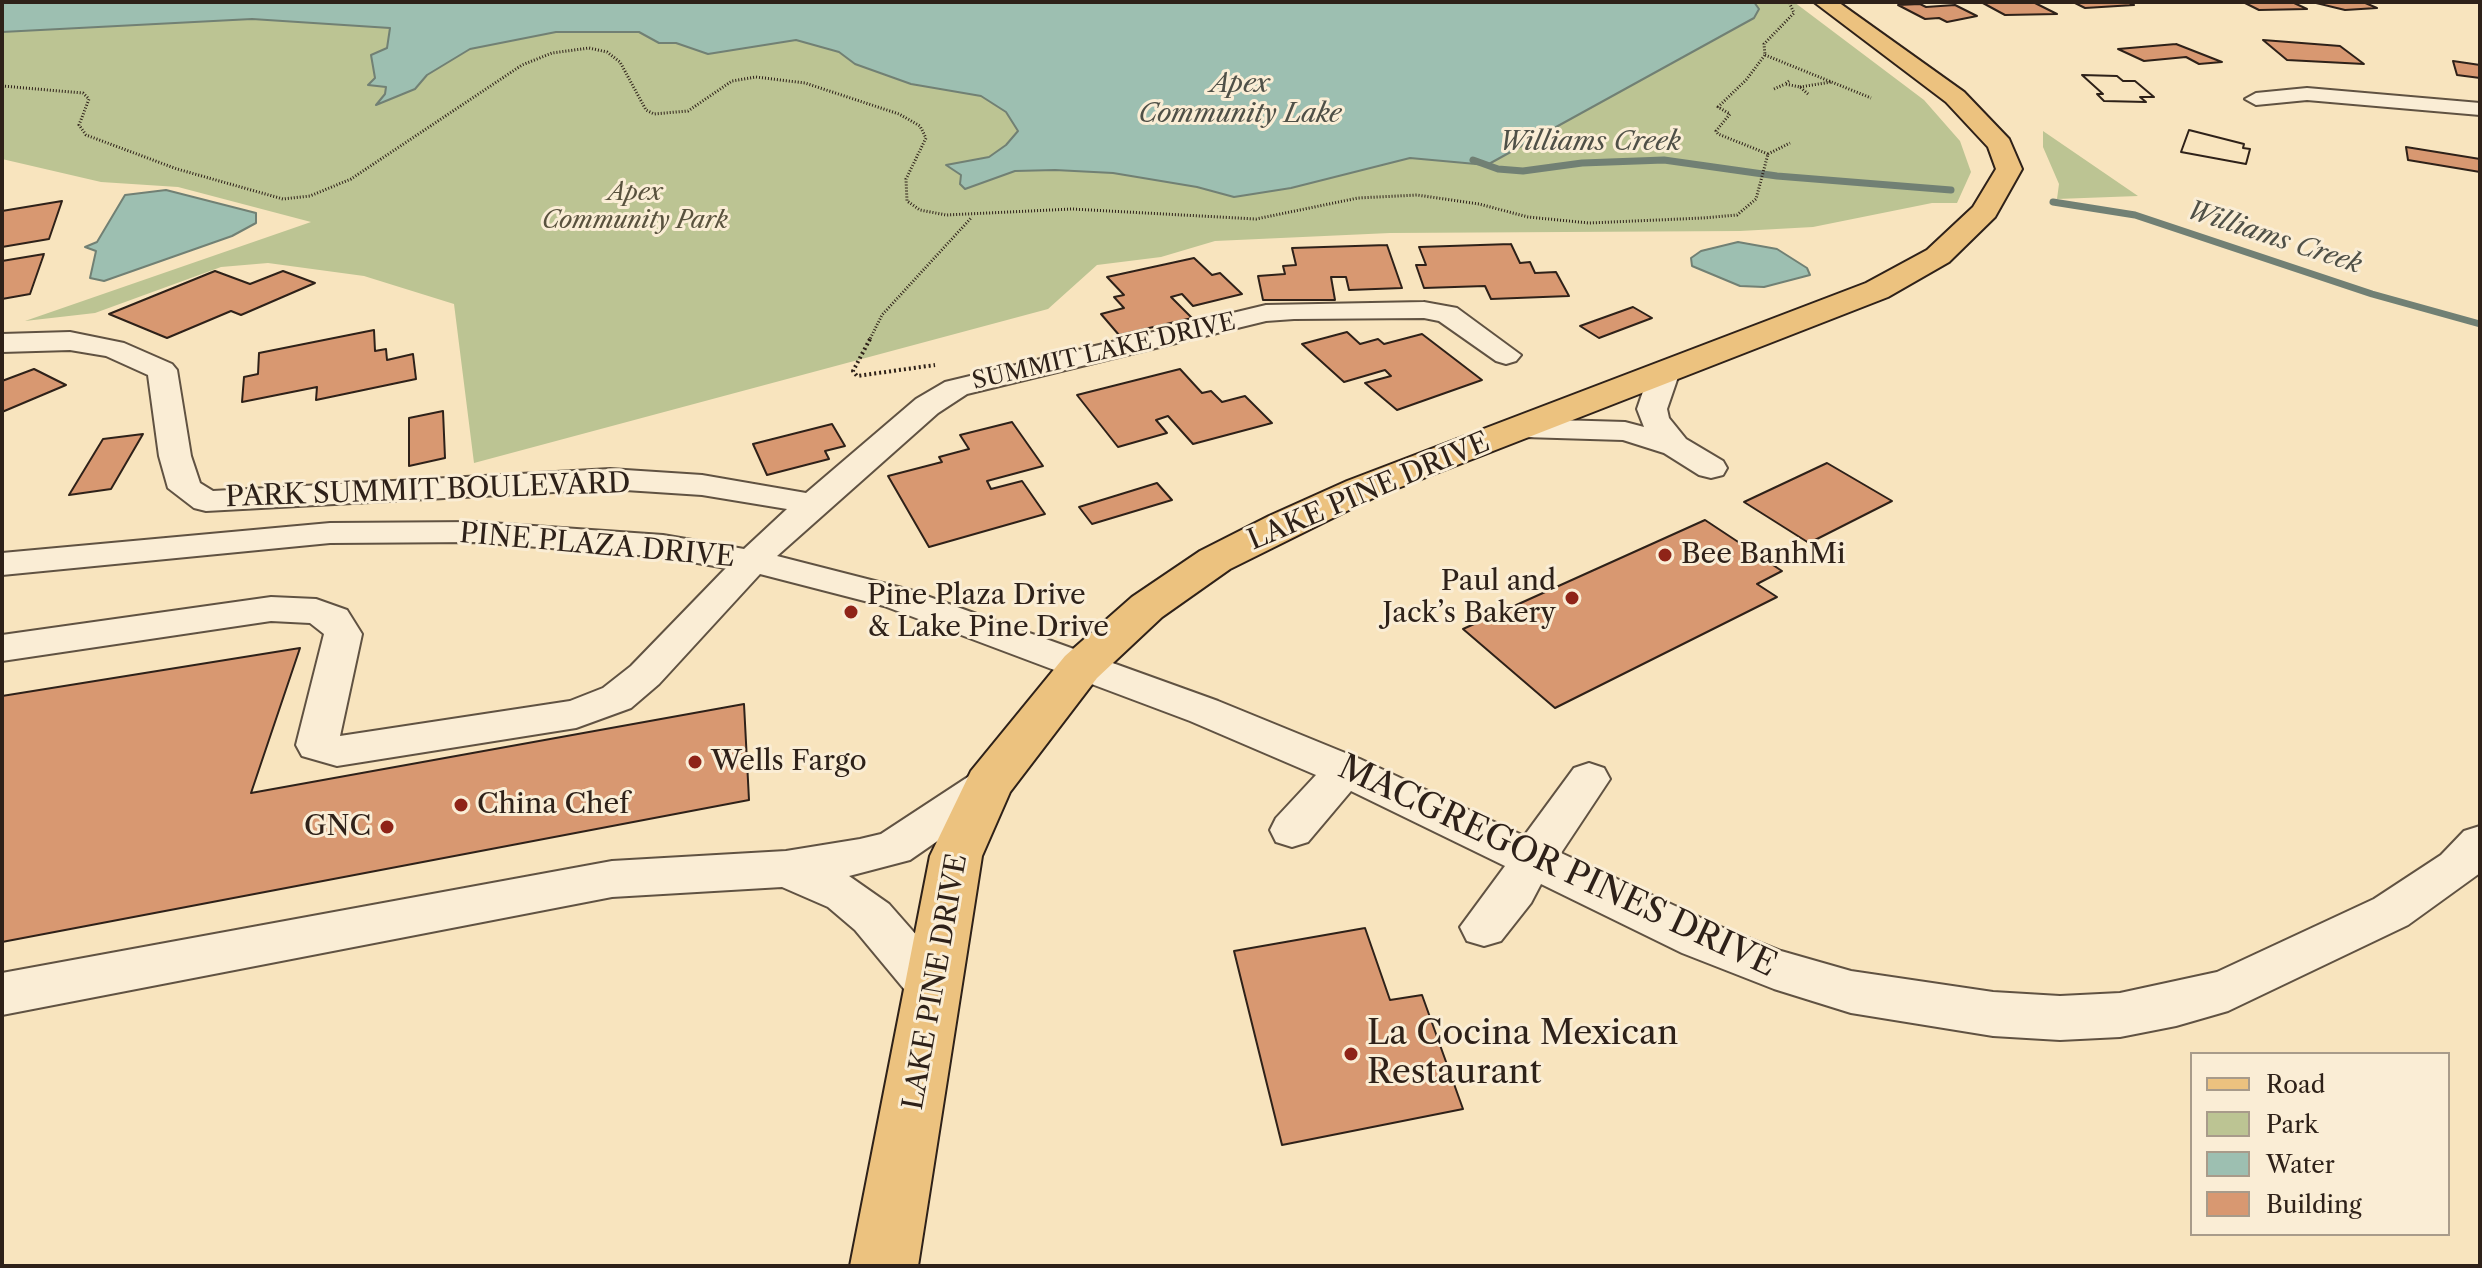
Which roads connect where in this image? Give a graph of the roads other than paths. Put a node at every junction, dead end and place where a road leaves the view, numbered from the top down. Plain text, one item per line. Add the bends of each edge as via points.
1 (1824, 2) edge
2 (2256, 99) dead end
3 (2480, 109) edge
4 (2, 343) edge
5 (1506, 355) dead end
6 (1664, 374) junction
7 (1524, 428) junction
8 (1675, 446) junction
9 (1711, 468) dead end
10 (814, 504) junction
11 (752, 561) junction
12 (2, 564) edge
13 (2, 648) edge
14 (1081, 667) junction
15 (1345, 770) junction
16 (1589, 779) dead end
17 (989, 784) junction
18 (1292, 830) dead end
19 (2480, 843) edge
20 (1531, 860) junction
21 (786, 869) junction
22 (1484, 927) dead end
23 (931, 986) junction
24 (2, 994) edge
25 (884, 1266) edge

1 - 6 main road, LAKE PINE DRIVE via 1955,97 2000,145 2009,169 1985,211 1938,256 1877,290
2 - 3 street via 2307,94
4 - 10 street, PARK SUMMIT BOULEVARD via 70,341 114,349 162,370 185,488 206,501 610,479 702,485
5 - 10 street, SUMMIT LAKE DRIVE via 1447,314 1266,313 956,388 927,406
6 - 7 main road, LAKE PINE DRIVE
6 - 8 street via 1652,409
7 - 8 street via 1625,431
7 - 14 main road, LAKE PINE DRIVE via 1361,489 1234,549 1147,607
8 - 9 street
10 - 11 street, SUMMIT LAKE DRIVE
11 - 12 street, PINE PLAZA DRIVE via 663,546 476,532 330,533
11 - 13 street, SUMMIT LAKE DRIVE via 617,698 576,714 337,751 317,745 343,634 334,619 316,611 271,609
11 - 14 street, PINE PLAZA DRIVE via 897,598
14 - 15 street, MACGREGOR PINES DRIVE
14 - 17 main road, LAKE PINE DRIVE
15 - 18 street
15 - 20 street, MACGREGOR PINES DRIVE
16 - 20 street
17 - 21 street via 894,848
17 - 23 main road, LAKE PINE DRIVE via 956,856
19 - 20 street, MACGREGOR PINES DRIVE via 2457,868 2391,912 2228,990 2120,1015 2060,1018 1993,1014 1851,992 1699,939
20 - 22 street via 1515,890
21 - 23 street via 844,894 872,917
21 - 24 street via 612,879
23 - 25 main road, LAKE PINE DRIVE

